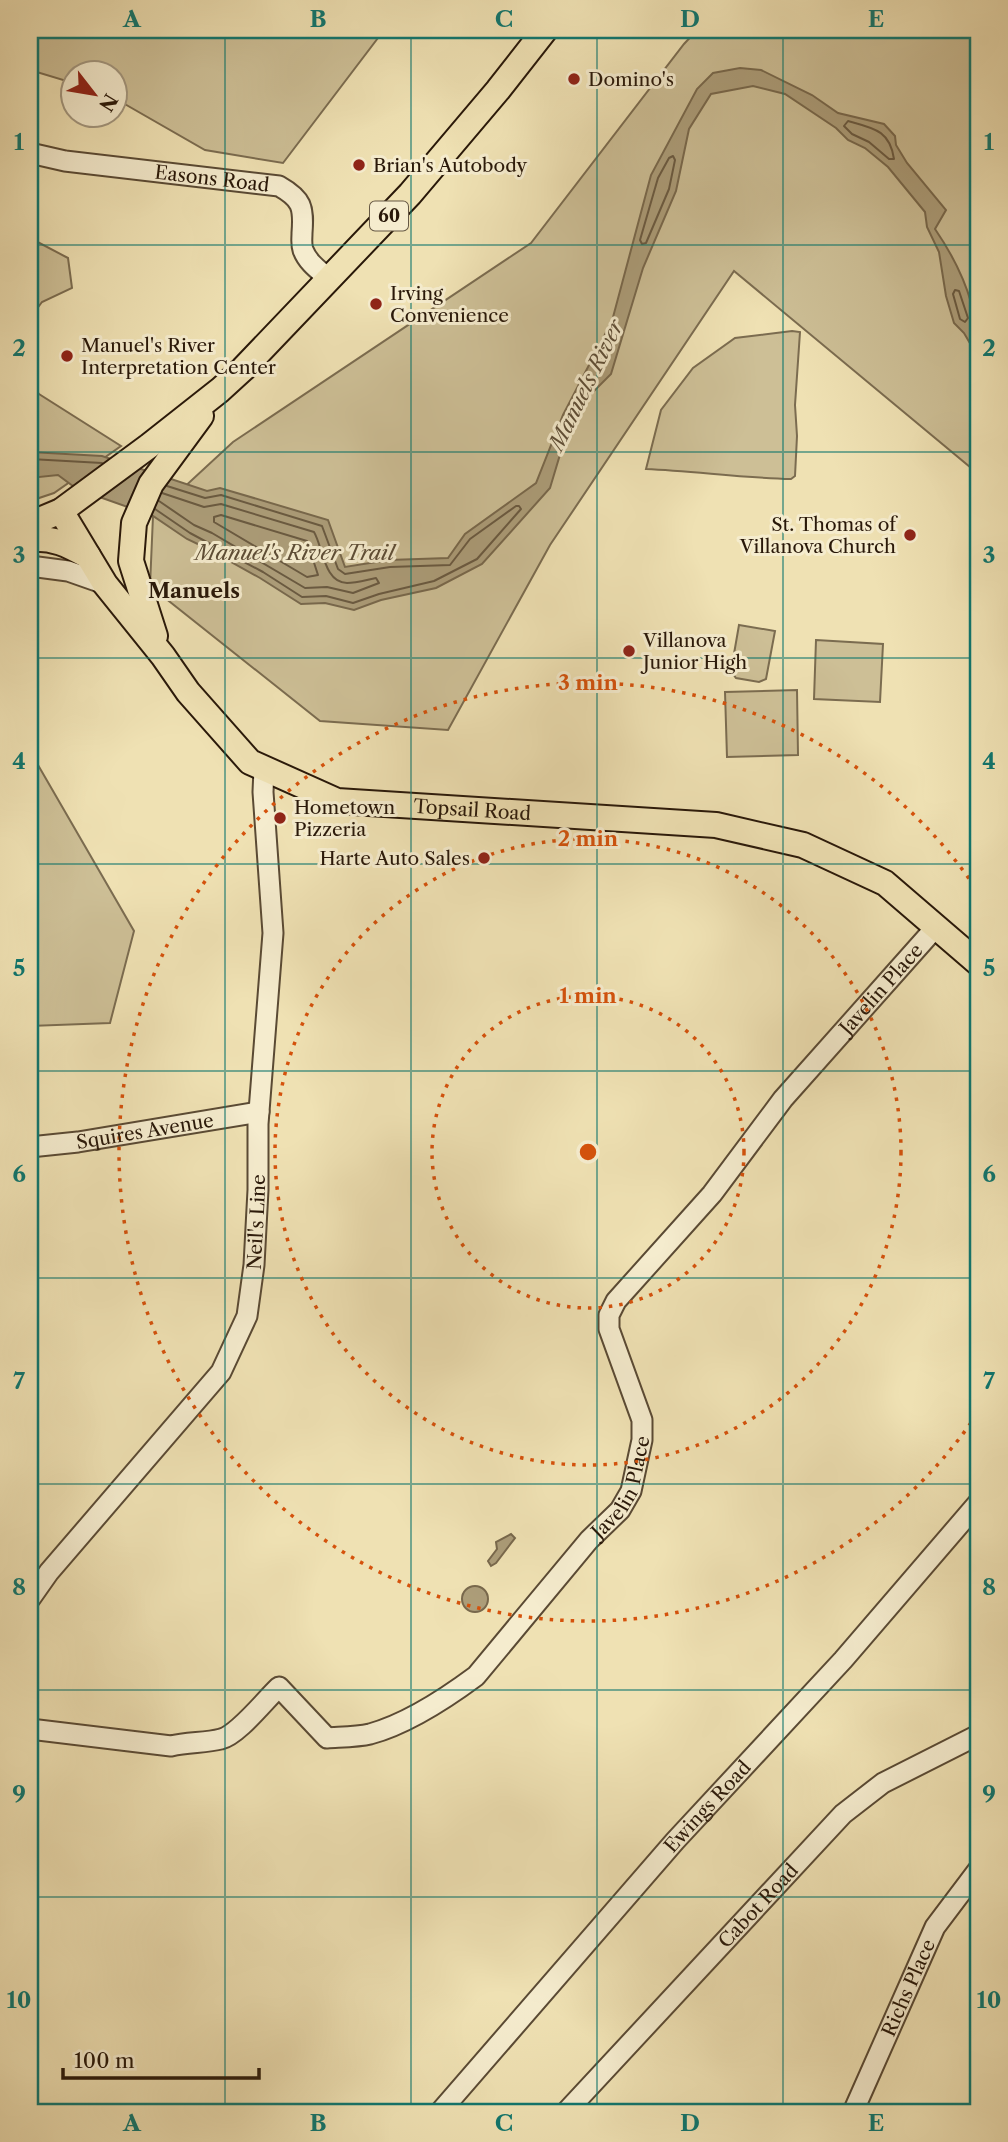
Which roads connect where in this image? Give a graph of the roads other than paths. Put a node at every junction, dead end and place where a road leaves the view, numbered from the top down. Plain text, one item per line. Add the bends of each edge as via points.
1 (545, 30) edge
2 (30, 153) edge
3 (329, 279) junction
4 (159, 452) junction
5 (61, 511) junction
6 (30, 524) edge
7 (30, 539) edge
8 (88, 556) junction
9 (30, 566) edge
10 (104, 583) junction
11 (163, 656) junction
12 (264, 769) junction
13 (936, 927) junction
14 (978, 963) edge
15 (259, 1112) junction
16 (30, 1147) edge
17 (978, 1503) edge
18 (30, 1599) edge
19 (30, 1729) edge
20 (978, 1735) edge
21 (978, 1870) edge
22 (440, 2112) edge
23 (566, 2112) edge
24 (853, 2112) edge

1 - 3 main road, 60 via 410,194
2 - 3 street, Easons Road via 279,186 301,204 301,247 309,262
3 - 4 main road, 60
4 - 5 main road, 60
4 - 11 main road via 134,523 131,561
5 - 6 main road
5 - 8 main road, Topsail Road
7 - 8 main road via 48,538
8 - 10 main road, Topsail Road
9 - 10 street via 68,571
10 - 11 main road, Topsail Road
11 - 12 main road, Topsail Road via 188,692 250,762
12 - 13 main road, Topsail Road via 337,801 716,825 803,845 886,883
12 - 15 street, Neil's Line via 273,933
13 - 14 main road, Topsail Road
13 - 19 street, Javelin Place via 783,1099 721,1184 611,1308 609,1329 642,1420 631,1491 620,1510 589,1540 475,1676 398,1724 369,1734 327,1738 279,1687 222,1739 171,1746
15 - 16 street, Squires Avenue
15 - 18 street, Neil's Line via 247,1316 221,1372
17 - 22 street, Ewings Road
20 - 23 street, Cabot Road via 883,1783 843,1814
21 - 24 street, Richs Place via 929,1938

